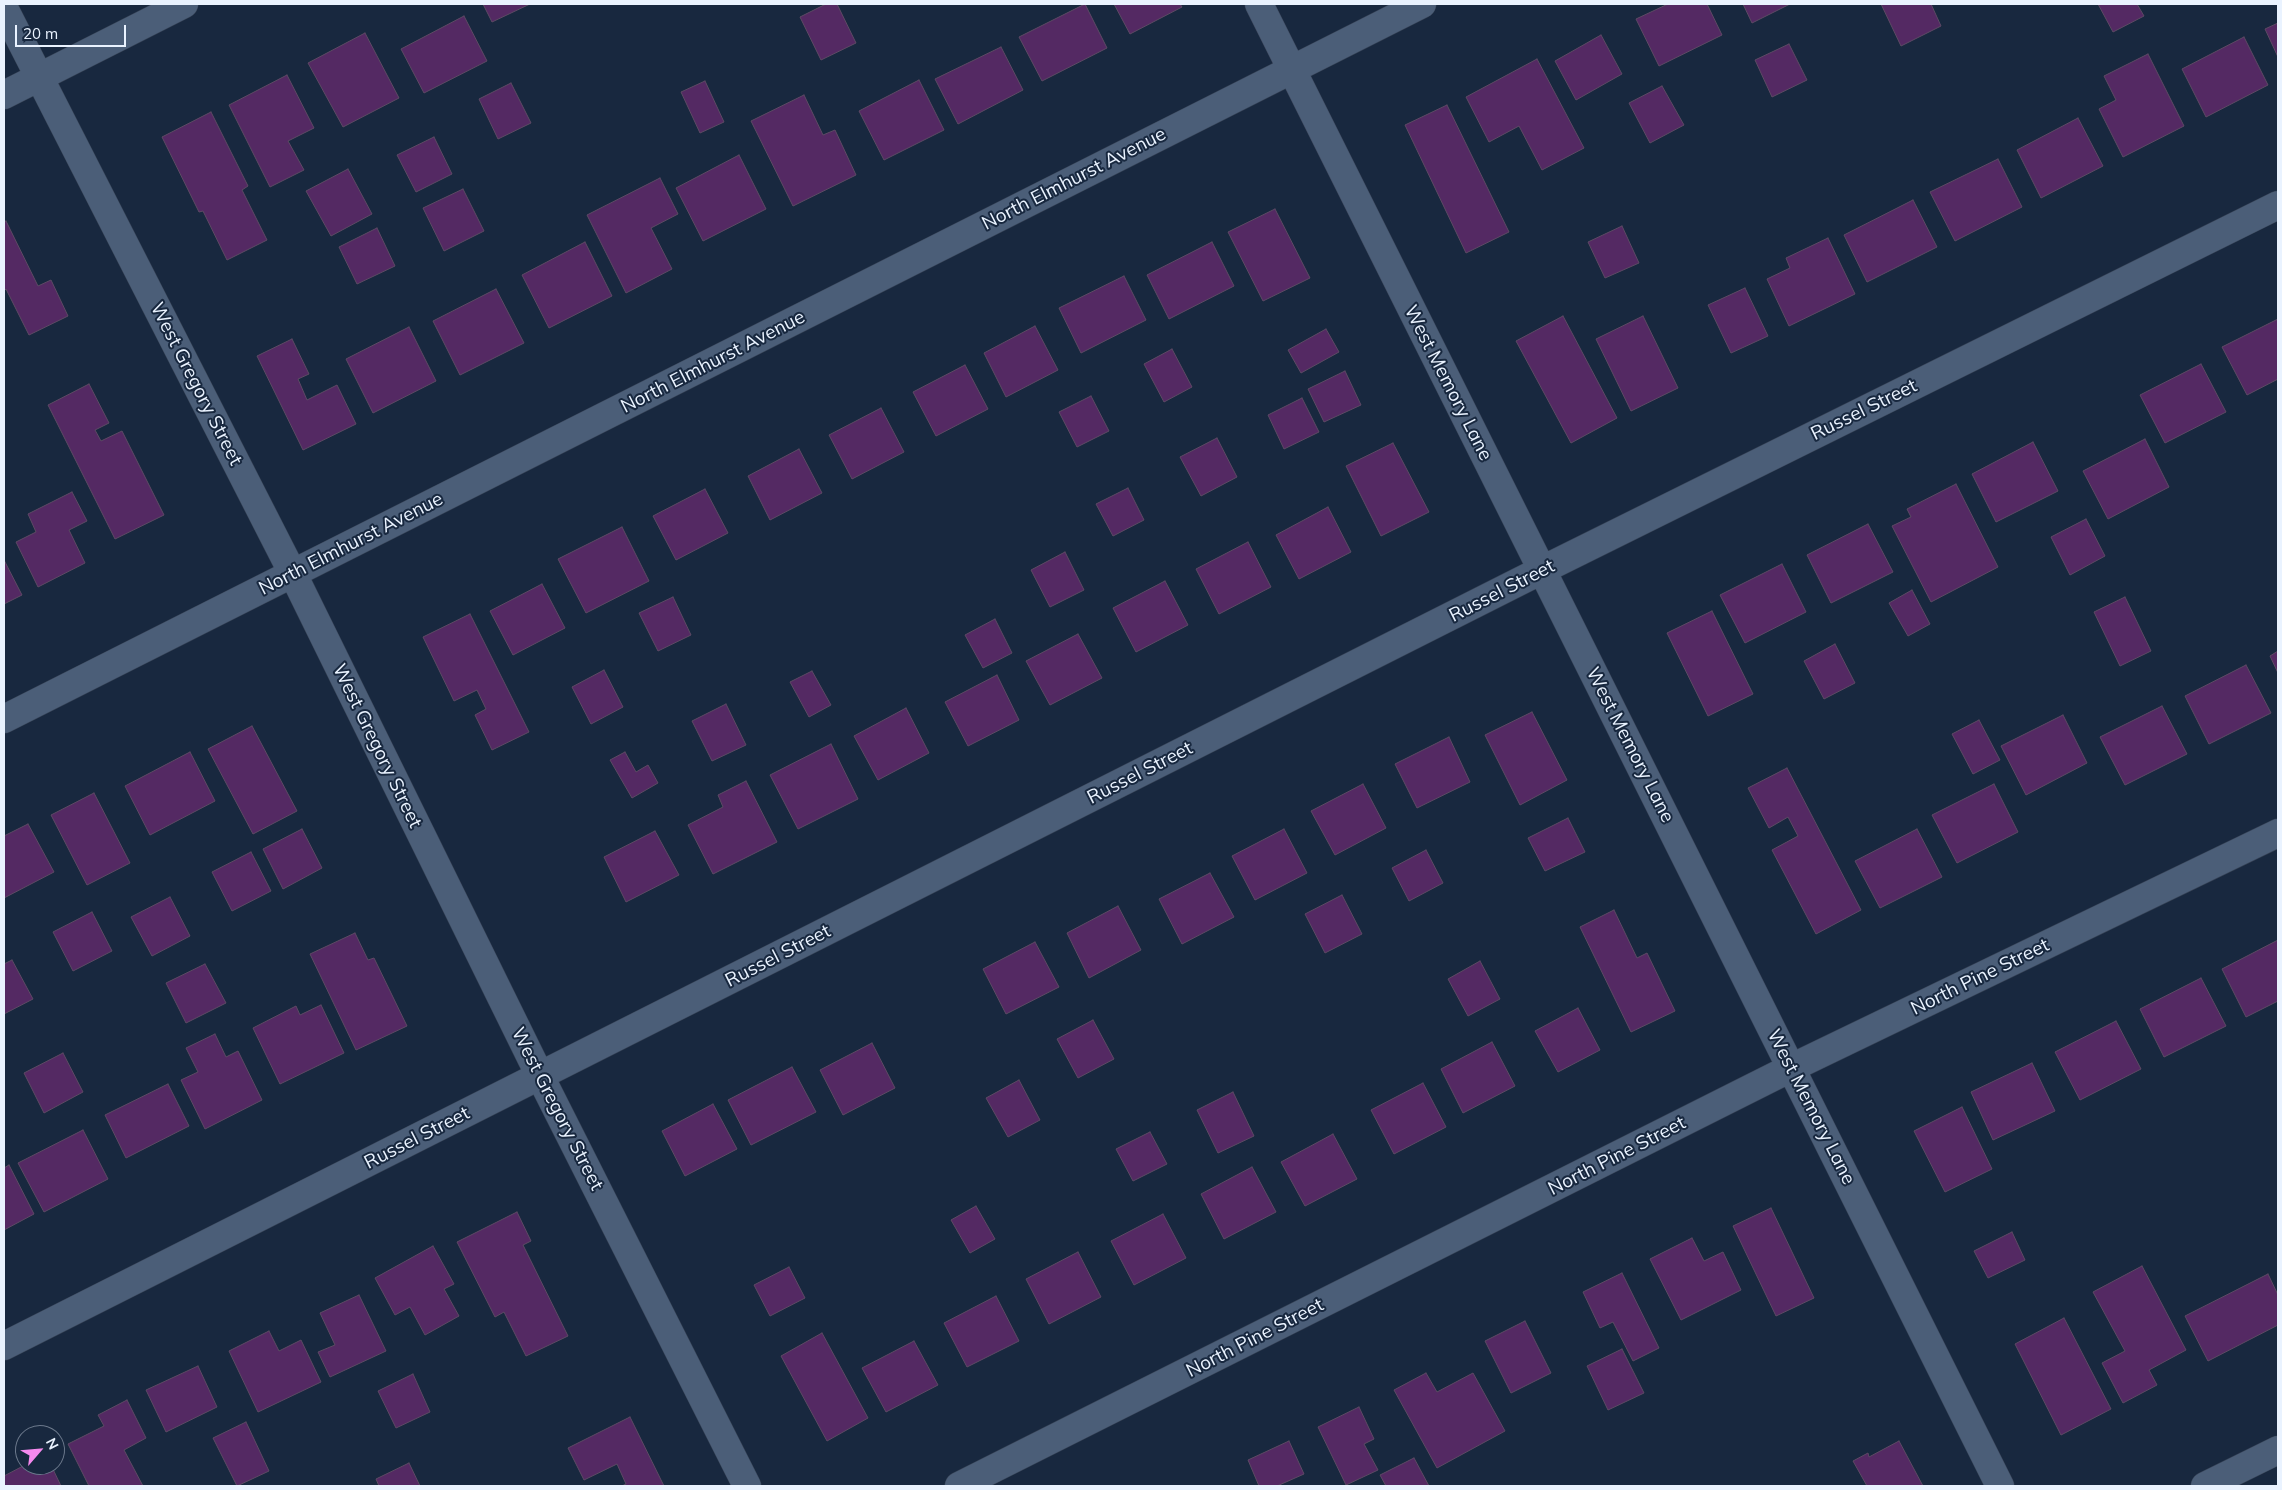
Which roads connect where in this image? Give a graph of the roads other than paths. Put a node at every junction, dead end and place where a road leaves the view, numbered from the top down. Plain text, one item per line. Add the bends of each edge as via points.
1 (184, 4) edge
2 (1258, 4) edge
3 (1422, 4) edge
4 (4, 8) edge
5 (1291, 70) junction
6 (38, 77) junction
7 (4, 95) edge
8 (2278, 204) edge
9 (1542, 570) junction
10 (293, 574) junction
11 (4, 720) edge
12 (2278, 832) edge
13 (1791, 1068) junction
14 (540, 1076) junction
15 (4, 1346) edge
16 (2278, 1450) edge
17 (747, 1486) edge
18 (959, 1486) edge
19 (2000, 1486) edge
20 (2206, 1486) edge

1 - 6 street
2 - 5 street, West Memory Lane
3 - 5 street, North Elmhurst Avenue
4 - 6 street, West Gregory Street
5 - 9 street, West Memory Lane
5 - 10 street, North Elmhurst Avenue
6 - 7 street
6 - 10 street, West Gregory Street
8 - 9 street, Russel Street
9 - 13 street, West Memory Lane
9 - 14 street, Russel Street
10 - 11 street, North Elmhurst Avenue
10 - 14 street, West Gregory Street
12 - 13 street, North Pine Street
13 - 18 street, North Pine Street
13 - 19 street, West Memory Lane
14 - 15 street, Russel Street
14 - 17 street, West Gregory Street
16 - 20 street

